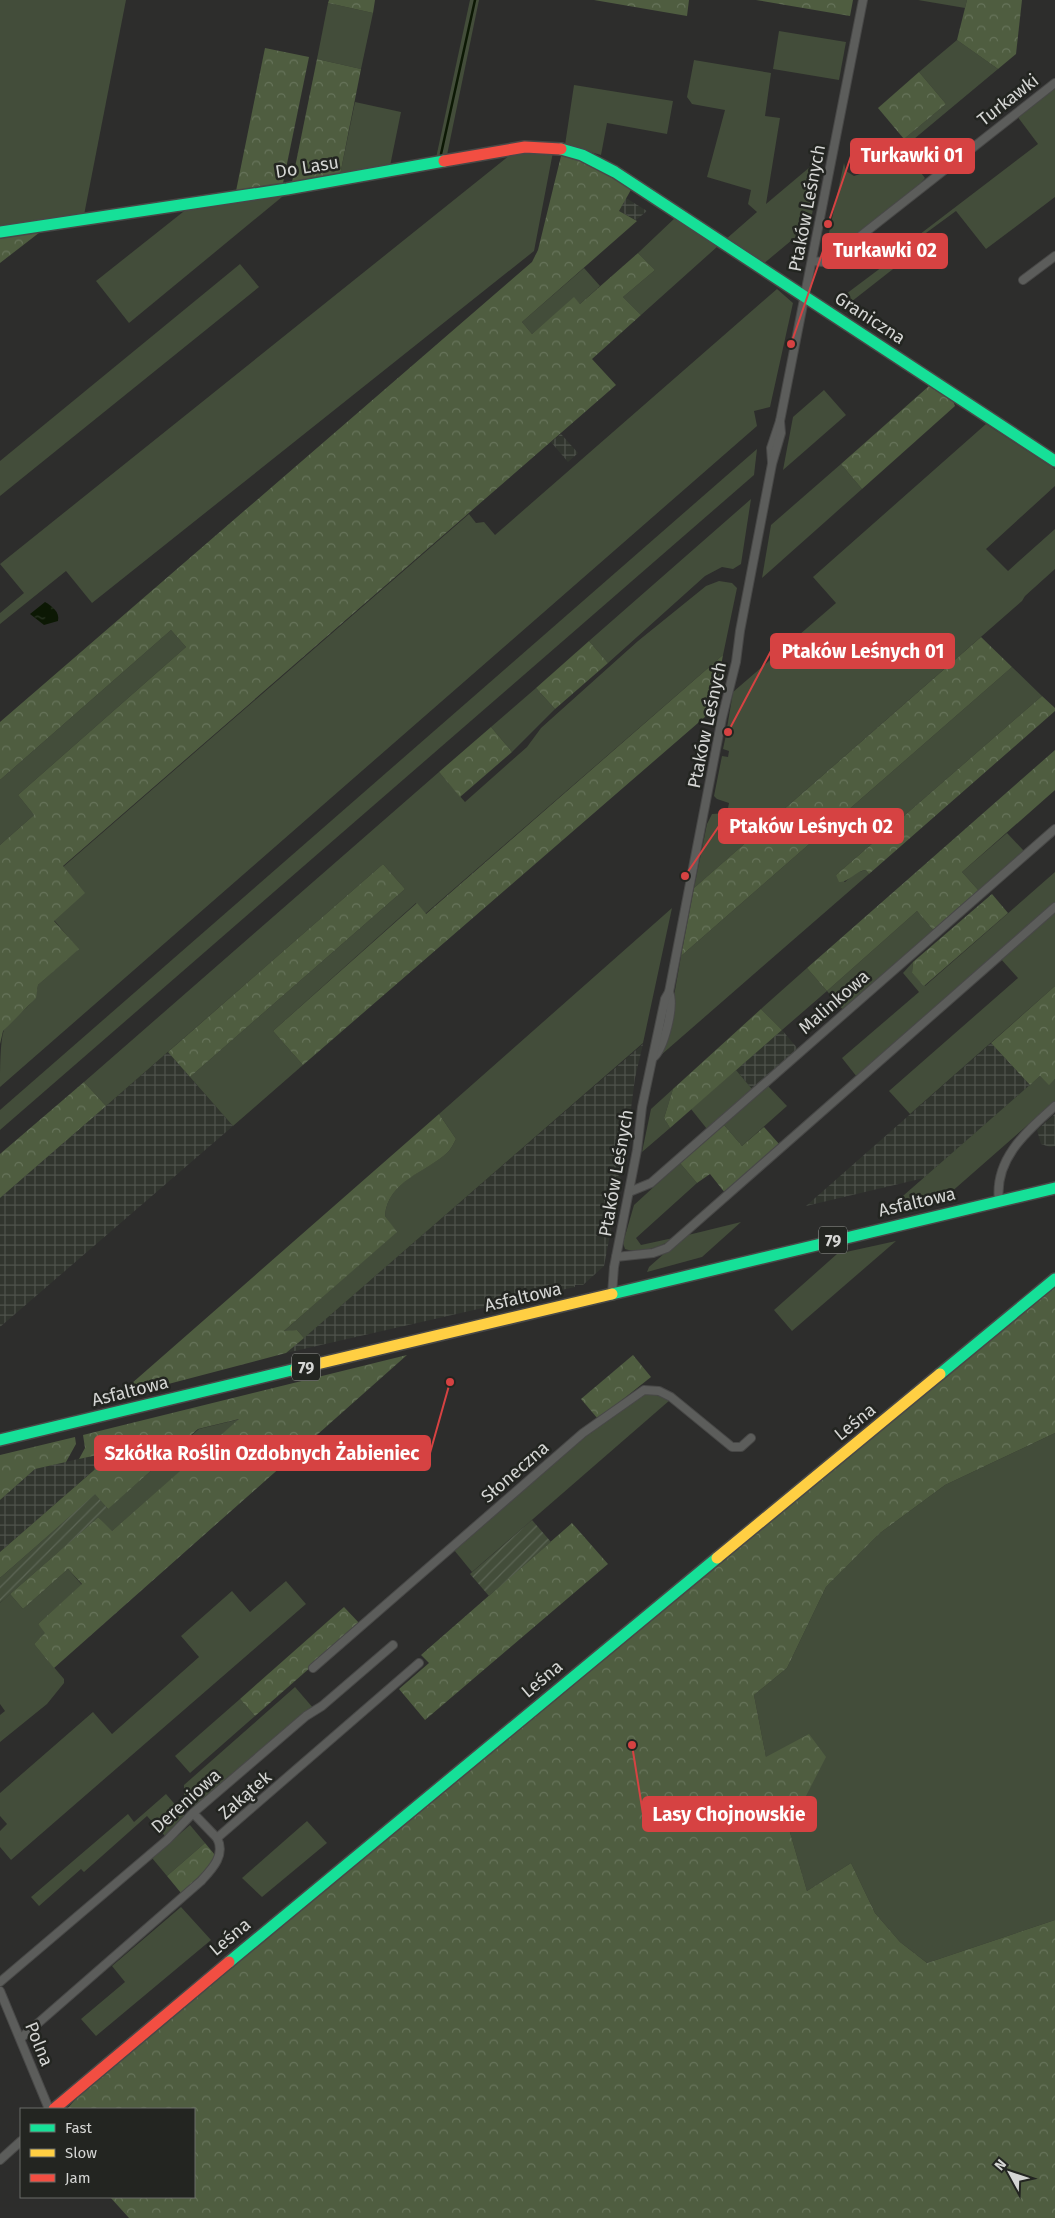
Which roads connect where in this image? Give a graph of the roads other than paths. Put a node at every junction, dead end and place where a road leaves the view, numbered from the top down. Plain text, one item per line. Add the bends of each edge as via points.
1 (863, 0) edge
2 (1055, 83) edge
3 (615, 172) joint
4 (0, 232) edge
5 (1055, 256) edge
6 (812, 261) junction
7 (1023, 280) dead end
8 (805, 297) junction
9 (1055, 461) edge
10 (1055, 829) edge
11 (1055, 908) edge
12 (1055, 1106) edge
13 (1055, 1188) edge
14 (629, 1192) junction
15 (999, 1201) junction
16 (616, 1257) junction
17 (1055, 1279) edge
18 (612, 1294) junction
19 (751, 1438) dead end
20 (0, 1440) edge
21 (393, 1645) dead end
22 (419, 1664) dead end
23 (313, 1668) dead end
24 (193, 1813) junction
25 (217, 1838) junction
26 (0, 1982) edge
27 (0, 1991) edge
28 (21, 2038) junction
29 (49, 2108) edge
30 (55, 2108) edge
31 (20, 2142) edge
32 (0, 2160) edge

1 - 6 street, Ptaków Leśnych
2 - 6 street, Turkawki via 830,260
3 - 4 street, Do Lasu via 582,155 558,148 525,147 287,189
3 - 8 street, Graniczna
5 - 7 street
6 - 8 street, Ptaków Leśnych
8 - 9 street, Graniczna
8 - 14 street, Ptaków Leśnych via 780,421 781,433 772,464 736,662 722,718 669,992 665,1036 654,1057 642,1107
10 - 14 street, Malinkowa via 651,1183
11 - 16 street via 666,1248 653,1253
12 - 15 street via 1023,1136 1004,1162 998,1188
13 - 15 street, Asfaltowa / 79
14 - 16 street, Ptaków Leśnych
15 - 18 street, Asfaltowa / 79
16 - 18 street, Ptaków Leśnych
17 - 30 street, Leśna via 273,1924
18 - 20 street, Asfaltowa / 79
19 - 23 street, Słoneczna via 741,1447 732,1447 671,1397 659,1391 644,1390 583,1433
21 - 24 street, Dereniowa
22 - 25 street, Zakątek
24 - 25 street
24 - 26 street, Dereniowa via 167,1840
25 - 28 street, Zakątek via 220,1855 201,1881
27 - 28 street, Polna
28 - 29 street, Polna
31 - 32 street

